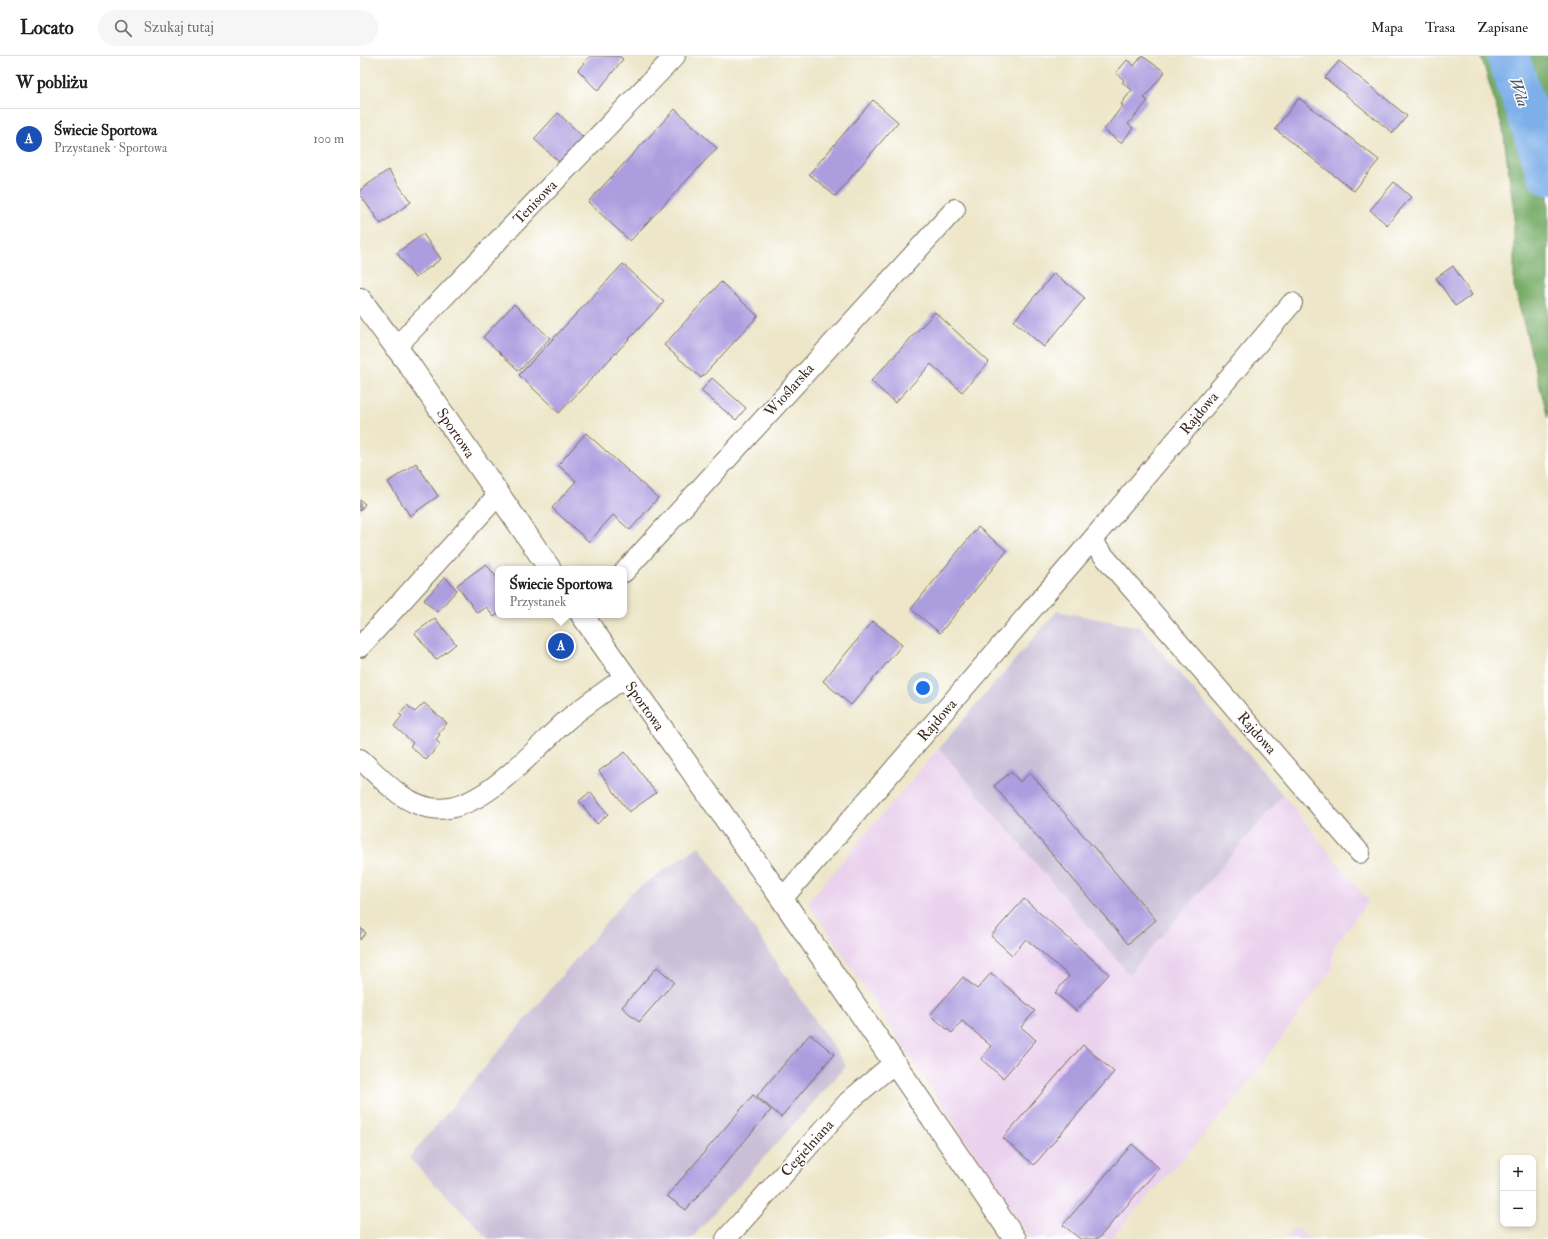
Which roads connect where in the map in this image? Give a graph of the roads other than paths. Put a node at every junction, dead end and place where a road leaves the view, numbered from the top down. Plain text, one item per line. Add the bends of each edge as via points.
1 (676, 56) edge
2 (955, 209) dead end
3 (360, 299) edge
4 (1292, 303) dead end
5 (395, 348) junction
6 (498, 495) junction
7 (1091, 541) junction
8 (548, 566) edge
9 (627, 569) edge
10 (584, 618) edge
11 (360, 647) edge
12 (625, 676) junction
13 (360, 759) edge
14 (1360, 853) dead end
15 (782, 899) junction
16 (894, 1063) junction
17 (726, 1239) edge
18 (1015, 1239) edge

1 - 5 street, Tenisowa
2 - 9 street, Wioślarska
3 - 5 street, Sportowa
4 - 7 street, Rajdowa
5 - 6 street, Sportowa
6 - 8 street, Sportowa
6 - 11 street
7 - 14 street, Rajdowa
7 - 15 street, Rajdowa
10 - 12 street, Sportowa
12 - 13 street via 568,720 490,791 456,807 432,809 412,803
12 - 15 street, Sportowa
15 - 16 street, Sportowa
16 - 17 street, Cegielniana via 848,1102
16 - 18 street, Sportowa

